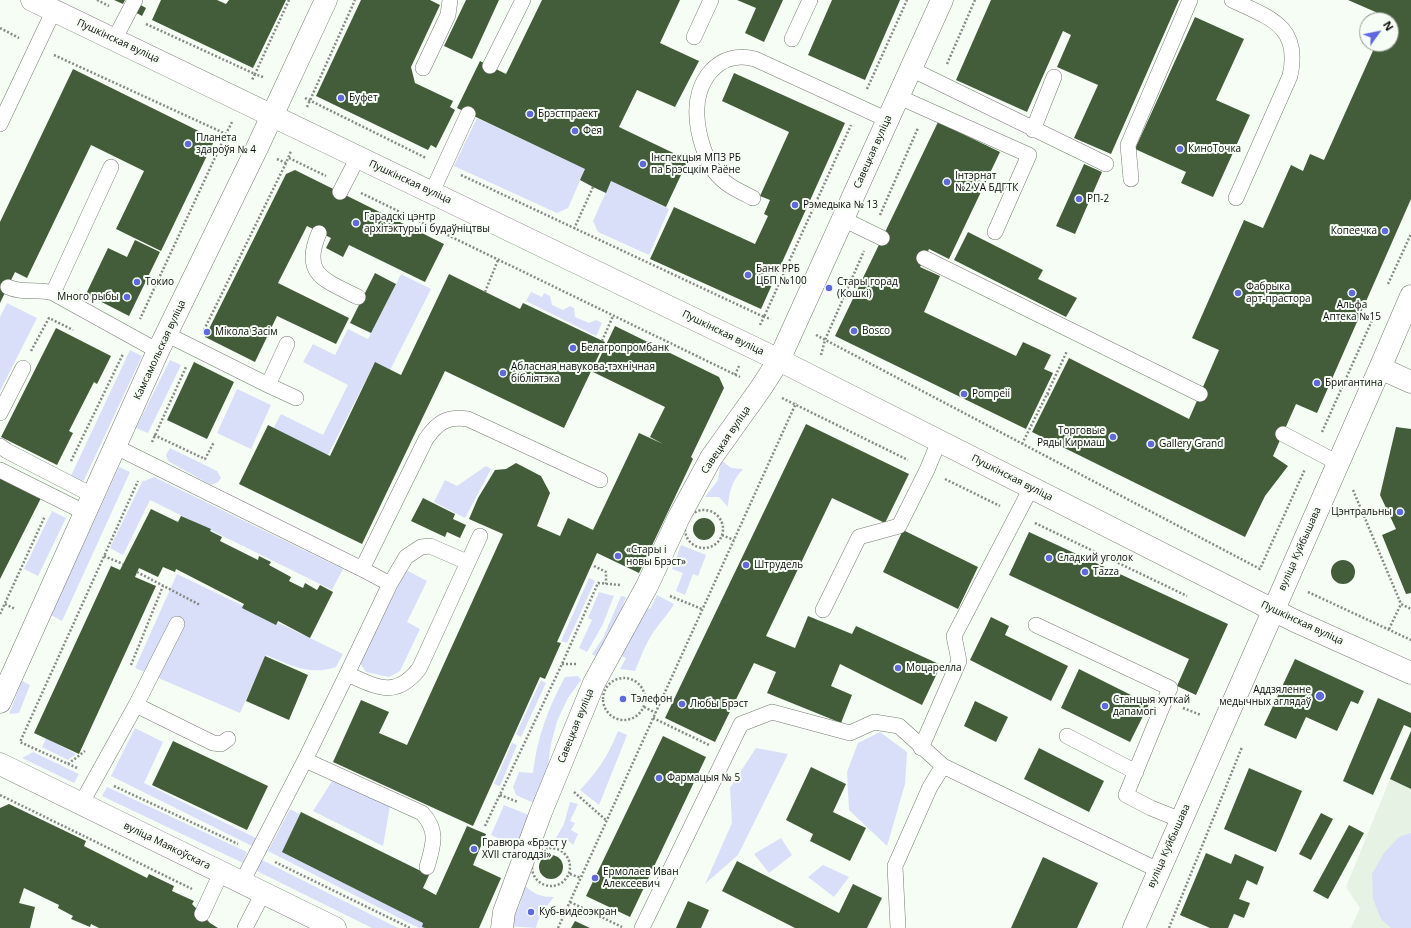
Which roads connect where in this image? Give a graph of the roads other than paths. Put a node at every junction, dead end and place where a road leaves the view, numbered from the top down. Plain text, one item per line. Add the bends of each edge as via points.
1 (32, 0) edge
2 (135, 0) edge
3 (326, 0) edge
4 (450, 0) edge
5 (523, 0) edge
6 (711, 0) edge
7 (810, 0) edge
8 (942, 0) edge
9 (1190, 0) edge
10 (1232, 0) edge
11 (54, 10) junction
12 (694, 37) dead end
13 (792, 39) dead end
14 (114, 40) junction
15 (490, 66) dead end
16 (423, 68) dead end
17 (911, 69) junction
18 (1054, 77) dead end
19 (898, 97) junction
20 (468, 114) dead end
21 (272, 116) junction
22 (888, 120) junction
23 (0, 124) edge
24 (1033, 130) junction
25 (358, 157) junction
26 (1106, 164) dead end
27 (111, 167) dead end
28 (1131, 180) dead end
29 (342, 188) road end
30 (432, 192) junction
31 (753, 198) dead end
32 (1236, 198) dead end
33 (843, 219) junction
34 (995, 232) dead end
35 (320, 233) dead end
36 (877, 235) road end
37 (924, 258) dead end
38 (8, 287) dead end
39 (53, 293) junction
40 (1411, 296) edge
41 (358, 298) dead end
42 (162, 343) junction
43 (287, 344) dead end
44 (779, 360) junction
45 (23, 368) road end
46 (1380, 368) junction
47 (1411, 382) edge
48 (268, 384) junction
49 (1200, 394) dead end
50 (296, 398) dead end
51 (0, 413) edge
52 (1283, 434) dead end
53 (939, 441) junction
54 (0, 446) edge
55 (116, 447) junction
56 (1338, 463) junction
57 (0, 470) edge
58 (600, 480) dead end
59 (1031, 488) junction
60 (90, 504) junction
61 (480, 536) dead end
62 (467, 562) junction
63 (362, 569) junction
64 (390, 584) junction
65 (823, 610) dead end
66 (1273, 610) junction
67 (177, 624) dead end
68 (1036, 625) dead end
69 (1411, 673) edge
70 (347, 674) junction
71 (0, 702) edge
72 (136, 705) junction
73 (1067, 736) dead end
74 (228, 739) dead end
75 (921, 748) junction
76 (305, 760) junction
77 (0, 764) edge
78 (943, 766) junction
79 (1136, 772) junction
80 (81, 804) junction
81 (1181, 820) junction
82 (427, 867) dead end
83 (1158, 870) junction
84 (222, 873) junction
85 (242, 882) junction
86 (263, 893) junction
87 (202, 914) dead end
88 (245, 928) edge
89 (335, 928) edge
90 (502, 928) edge
91 (642, 928) edge
92 (898, 928) edge
93 (1134, 928) edge

1 - 11 street, Пушкінская вуліца
2 - 14 lane
3 - 21 street, Камсамольская вуліца
4 - 16 lane via 448,14
5 - 15 lane
6 - 12 lane
7 - 13 lane
8 - 17 street, Савецкая вуліца
9 - 28 lane via 1128,145
10 - 32 lane via 1274,21 1284,30 1291,44 1293,60 1290,76
11 - 14 street, Пушкінская вуліца
11 - 23 lane
14 - 21 street, Пушкінская вуліца
17 - 19 street, Савецкая вуліца
17 - 24 lane
18 - 24 lane
19 - 22 street, Савецкая вуліца
19 - 34 lane via 1029,155
20 - 30 lane
21 - 25 street, Пушкінская вуліца
21 - 42 street, Камсамольская вуліца
22 - 31 lane via 755,59 731,57 716,66 704,82 697,106 697,118 702,143 711,165 729,186
22 - 33 street, Савецкая вуліца
24 - 26 lane
25 - 29 lane
25 - 30 street, Пушкінская вуліца
27 - 39 lane
30 - 44 street, Пушкінская вуліца
33 - 36 lane
33 - 44 street, Савецкая вуліца
35 - 41 lane via 312,251 316,269 325,279
37 - 49 lane
38 - 39 lane via 20,292
39 - 42 lane via 132,336
40 - 46 street, вуліца Куйбышава
42 - 48 lane via 195,348
42 - 55 street, Камсамольская вуліца
43 - 48 lane
44 - 53 street, Пушкінская вуліца
44 - 90 street, Савецкая вуліца via 712,458 594,683 555,776 504,912
45 - 51 lane
46 - 47 street
46 - 56 street, вуліца Куйбышава
48 - 50 lane
52 - 56 lane
53 - 59 street, Пушкінская вуліца
53 - 65 lane via 899,526 859,537
54 - 60 lane via 62,480
55 - 60 street, Камсамольская вуліца
55 - 63 lane
56 - 66 street, вуліца Куйбышава
57 - 60 lane via 53,498
58 - 63 lane via 468,419 456,417 444,421 433,429 426,439
59 - 66 street, Пушкінская вуліца
59 - 75 lane via 954,636 959,661
60 - 71 street, Камсамольская вуліца
61 - 62 lane
62 - 64 lane via 430,546 421,547 406,557
62 - 70 lane via 419,669 412,677 397,687 387,689 378,688
63 - 64 lane
64 - 70 lane
66 - 69 street, Пушкінская вуліца
66 - 81 street, вуліца Куйбышава
67 - 72 lane
68 - 79 lane via 1170,688
70 - 76 lane
72 - 74 lane via 213,743 222,744
72 - 80 lane
73 - 79 lane
75 - 78 lane
75 - 91 lane via 899,726 874,722 850,732 772,712 741,724
76 - 82 lane via 422,813 432,828 434,837
76 - 85 lane
77 - 80 street, вуліца Маякоўскага
78 - 83 lane
78 - 92 lane via 930,787 894,866
79 - 81 lane via 1126,795
80 - 84 street, вуліца Маякоўскага
81 - 83 street, вуліца Куйбышава
83 - 93 street, вуліца Куйбышава
84 - 85 street, вуліца Маякоўскага
84 - 87 lane
85 - 86 street, вуліца Маякоўскага
86 - 88 lane
86 - 89 street, вуліца Маякоўскага

